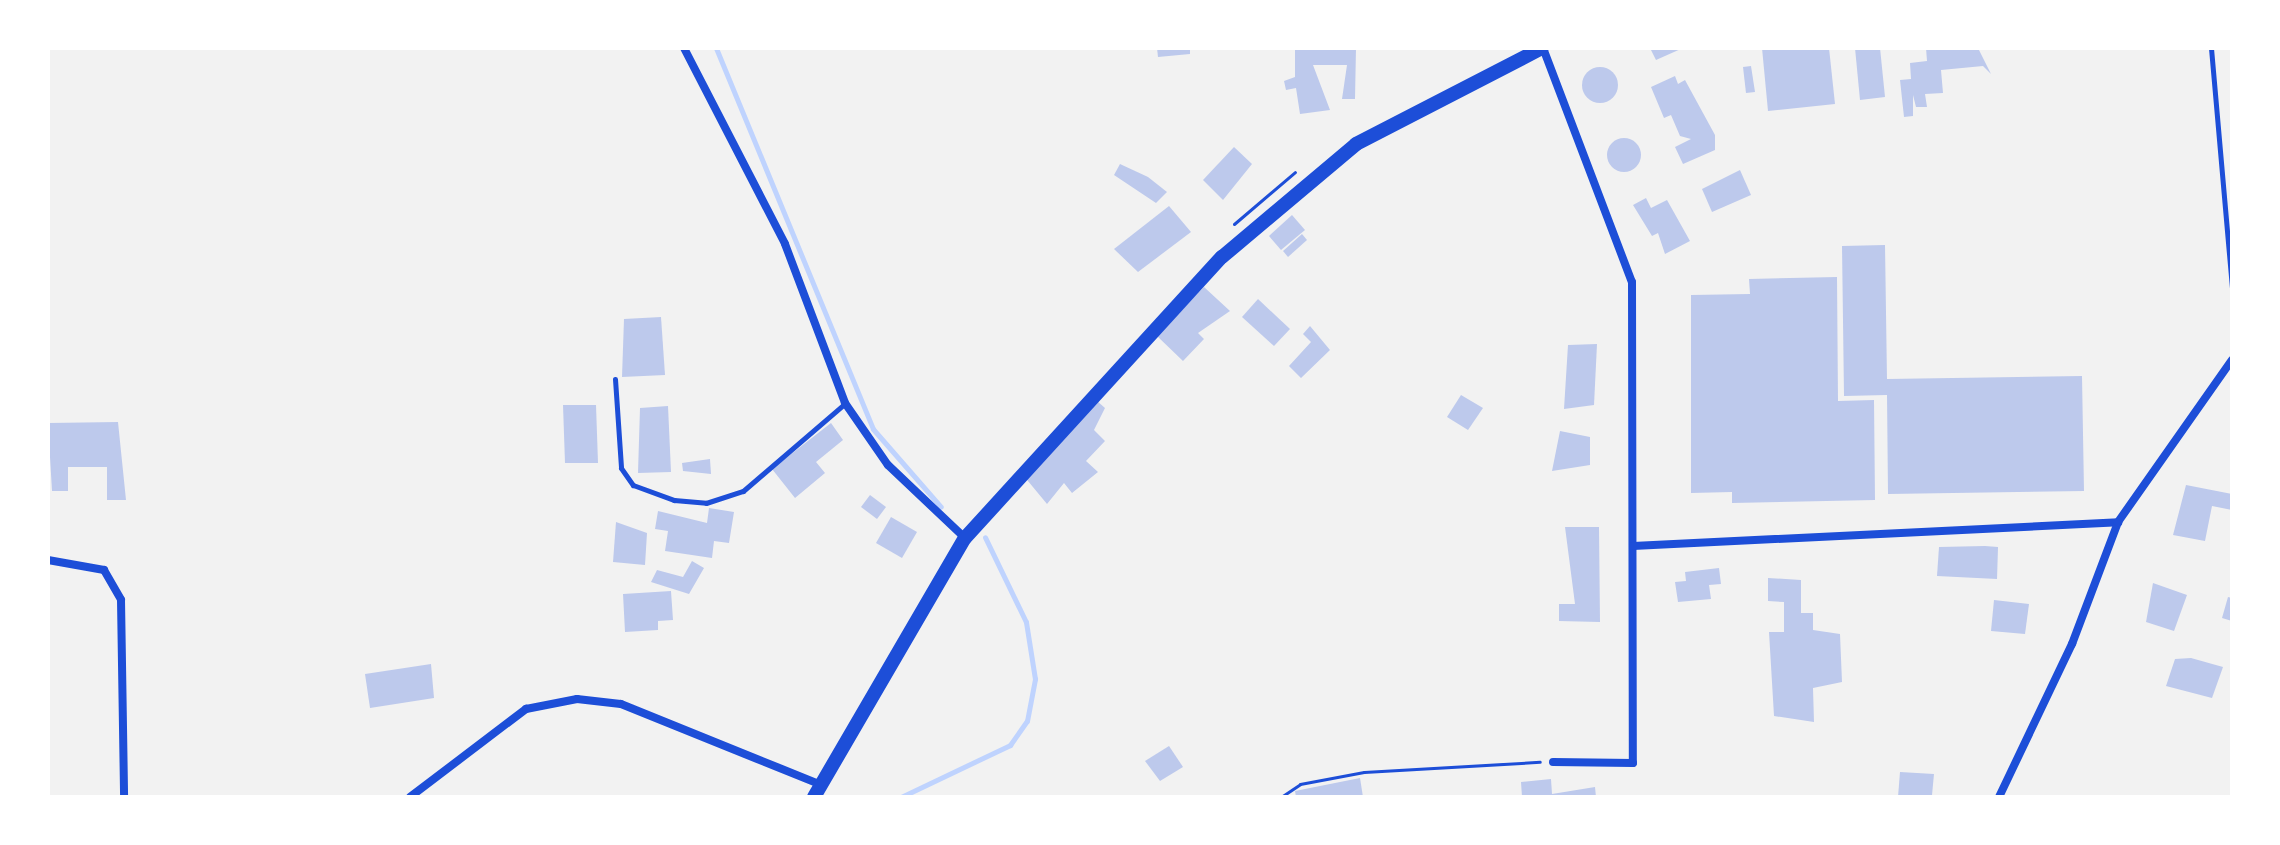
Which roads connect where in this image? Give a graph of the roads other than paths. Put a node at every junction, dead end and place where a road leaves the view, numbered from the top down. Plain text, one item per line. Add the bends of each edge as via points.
1 (684, 48) edge
2 (1542, 48) edge
3 (2211, 48) edge
4 (2232, 290) edge
5 (2232, 360) edge
6 (615, 379) dead end
7 (845, 403) junction
8 (2118, 522) junction
9 (965, 538) junction
10 (1633, 546) junction
11 (48, 560) edge
12 (1553, 762) road end
13 (818, 791) edge
14 (124, 797) edge
15 (410, 797) edge
16 (1999, 797) edge

1 - 7 street via 785,244
2 - 9 main road via 1356,144 1287,197 1222,257
2 - 10 street via 1632,282
3 - 4 lane
5 - 8 street
6 - 7 lane via 621,468 633,485 674,500 706,503 743,491
7 - 9 street via 888,465
8 - 10 street
8 - 16 street via 2072,644
9 - 13 main road
10 - 12 street via 1633,763
11 - 14 street via 104,570 121,600
13 - 15 street via 621,704 577,699 526,709

